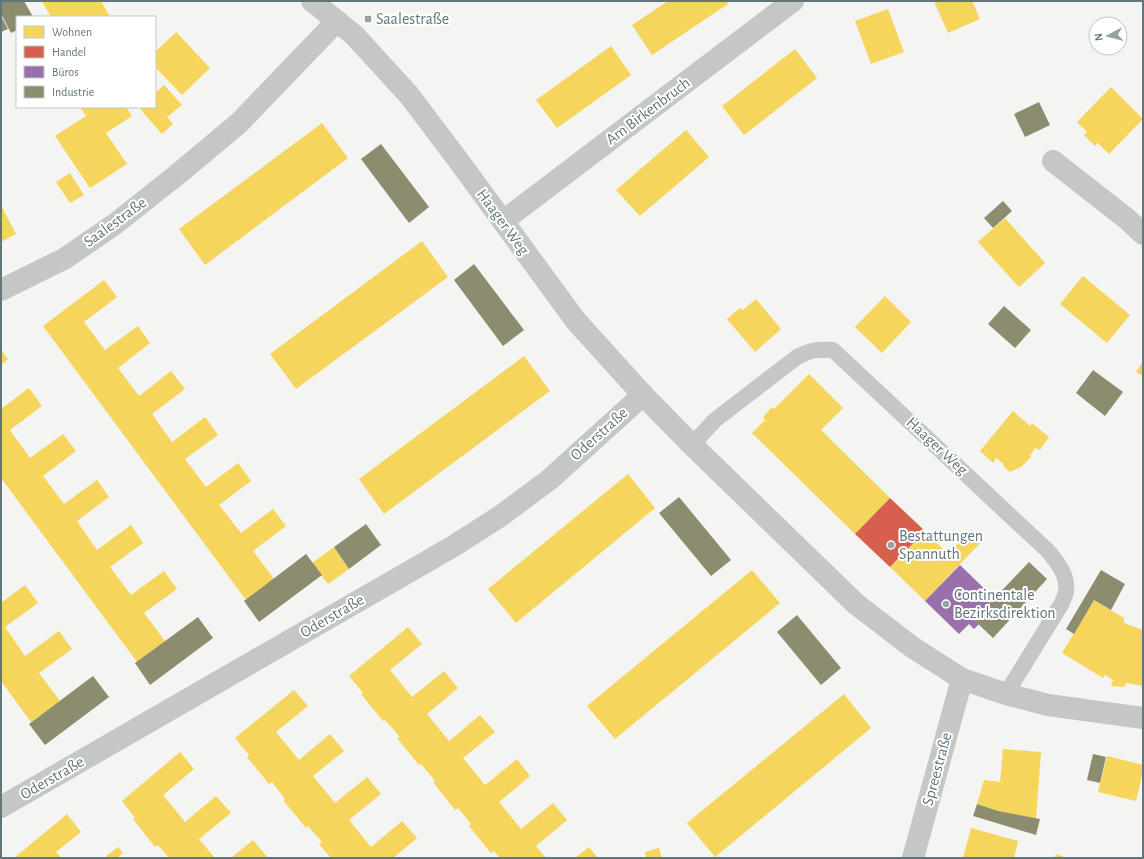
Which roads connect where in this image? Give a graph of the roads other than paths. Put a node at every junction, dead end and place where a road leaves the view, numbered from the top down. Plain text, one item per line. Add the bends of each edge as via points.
1 (312, 1) edge
2 (793, 1) edge
3 (337, 21) junction
4 (1053, 161) dead end
5 (503, 221) junction
6 (1143, 234) edge
7 (1, 290) edge
8 (643, 395) junction
9 (692, 446) junction
10 (962, 679) junction
11 (1006, 694) junction
12 (1143, 718) edge
13 (1, 807) edge
14 (913, 858) edge

1 - 3 street, Haager Weg
2 - 5 street, Am Birkenbruch
3 - 5 street, Haager Weg via 354,35 408,95
3 - 7 street, Saalestraße via 239,123 115,224 64,259
4 - 6 street via 1128,219
5 - 8 street, Haager Weg via 576,321
8 - 9 street, Haager Weg
8 - 13 street, Oderstraße via 549,480 499,517 452,547
9 - 10 street, Haager Weg via 856,604 912,647
9 - 11 lane, Haager Weg via 715,420 798,357 810,351 833,350 1037,540 1060,565 1066,591 1062,603
10 - 11 street, Haager Weg
10 - 14 street, Spreestraße
11 - 12 street, Haager Weg via 1048,705

